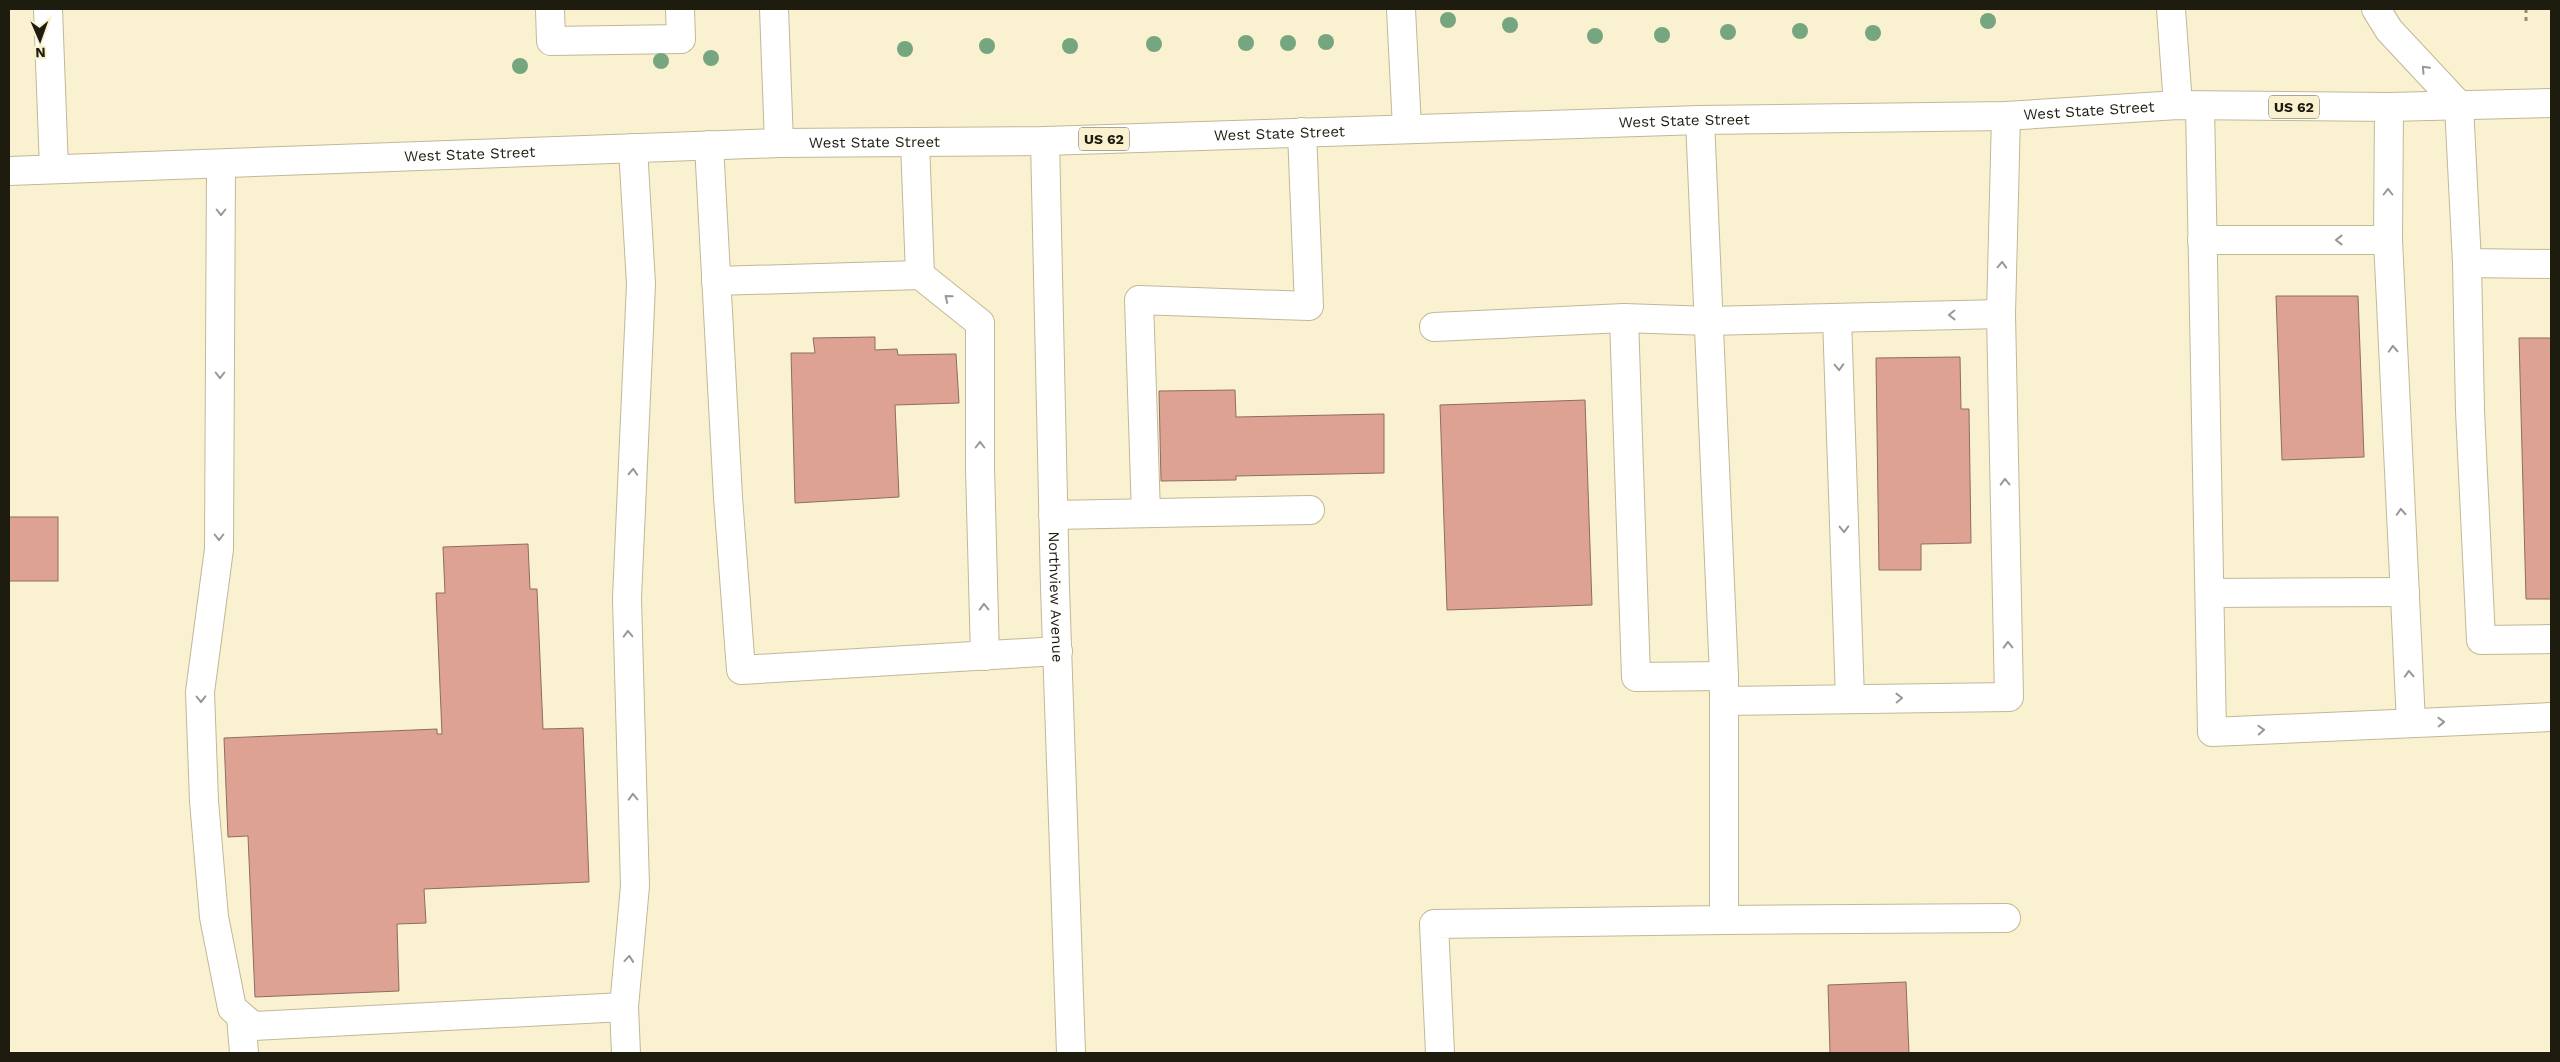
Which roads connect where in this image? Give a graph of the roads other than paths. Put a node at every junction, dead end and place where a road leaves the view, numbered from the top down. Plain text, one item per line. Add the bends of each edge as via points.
1 (48, 9) edge
2 (550, 9) edge
3 (680, 9) edge
4 (774, 9) edge
5 (1401, 9) edge
6 (2171, 9) edge
7 (2376, 9) edge
8 (2551, 103) edge
9 (2459, 105) junction
10 (2189, 106) junction
11 (2389, 107) junction
12 (2006, 116) junction
13 (1700, 120) junction
14 (1407, 128) junction
15 (1302, 132) junction
16 (1045, 141) junction
17 (914, 142) junction
18 (779, 143) junction
19 (709, 145) junction
20 (633, 148) junction
21 (221, 164) junction
22 (54, 169) junction
23 (9, 171) edge
24 (2202, 240) junction
25 (2388, 240) junction
26 (2468, 263) junction
27 (2551, 264) edge
28 (920, 275) junction
29 (716, 281) junction
30 (2001, 314) junction
31 (1624, 318) junction
32 (1837, 318) junction
33 (1708, 321) junction
34 (1434, 327) dead end
35 (1310, 510) dead end
36 (1146, 513) junction
37 (1053, 515) junction
38 (2405, 592) junction
39 (2210, 593) junction
40 (2551, 639) edge
41 (1058, 651) junction
42 (985, 656) junction
43 (1724, 688) junction
44 (1850, 699) junction
45 (2551, 717) edge
46 (2411, 723) junction
47 (2006, 918) dead end
48 (1724, 920) junction
49 (624, 1007) junction
50 (247, 1021) junction
51 (244, 1053) edge
52 (626, 1053) edge
53 (1071, 1053) edge
54 (1440, 1053) edge

1 - 22 main road
2 - 3 main road via 551,41 681,39
4 - 18 main road
5 - 14 main road
6 - 10 main road
9 -> 7 main road via 2389,30
8 - 9 main road, West State Street / US 62
9 - 11 main road, West State Street / US 62
9 - 26 main road
10 - 11 main road, West State Street / US 62
10 - 12 main road, West State Street / US 62
10 - 24 main road
25 -> 11 main road
12 - 13 main road, West State Street / US 62
30 -> 12 main road
13 - 14 main road, West State Street / US 62
13 - 33 main road
14 - 15 main road, West State Street / US 62
15 - 16 main road, West State Street / US 62
15 - 36 main road via 1309,306 1139,300
16 - 17 main road, West State Street / US 62
16 - 37 main road, Northview Avenue
17 - 18 main road, West State Street / US 62
17 - 28 main road
18 - 19 main road, West State Street / US 62
19 - 20 main road, West State Street / US 62
19 - 29 main road
20 - 21 main road, West State Street / US 62
49 -> 20 main road via 635,886 627,598 641,284
21 - 22 main road, West State Street / US 62
21 -> 50 main road via 219,548 200,692 204,800 214,918 232,1008
22 - 23 main road, West State Street / US 62
25 -> 24 main road
24 - 39 main road
38 -> 25 main road
26 - 27 main road
26 - 40 main road via 2470,411 2481,640
28 - 29 main road
42 -> 28 main road via 980,323
29 - 42 main road via 740,670
30 -> 32 main road
44 -> 30 main road via 2009,697
31 - 33 main road
31 - 34 main road
31 - 43 main road via 1636,677
32 - 33 main road
32 -> 44 main road
33 - 43 main road
35 - 36 main road
36 - 37 main road
37 - 41 main road, Northview Avenue
38 - 39 main road
46 -> 38 main road
39 -> 46 main road via 2212,732
41 - 42 main road
41 - 53 main road, Northview Avenue
43 - 44 main road
43 - 48 main road
46 -> 45 main road
47 - 48 main road
48 - 54 main road via 1434,924
49 - 50 main road
49 - 52 main road
50 - 51 main road

